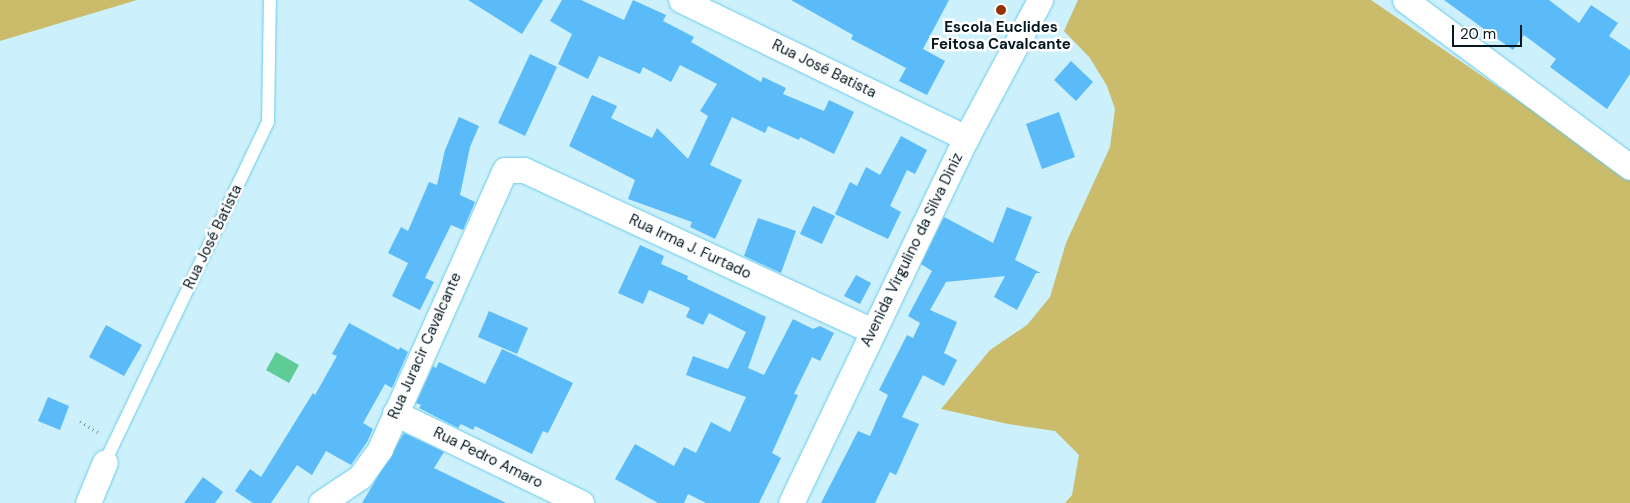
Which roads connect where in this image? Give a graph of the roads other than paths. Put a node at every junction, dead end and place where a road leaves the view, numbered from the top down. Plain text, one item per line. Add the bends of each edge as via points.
1 (270, 0) edge
2 (681, 0) edge
3 (1040, 0) edge
4 (1405, 0) edge
5 (966, 138) junction
6 (1630, 167) edge
7 (505, 170) joint
8 (872, 331) junction
9 (395, 413) junction
10 (109, 452) joint
11 (88, 503) edge
12 (321, 503) edge
13 (581, 503) edge
14 (791, 503) edge

1 - 10 lane, Rua José Batista via 268,122
2 - 5 street, Rua José Batista
3 - 5 street, Avenida Virgulino da Silva Diniz
4 - 6 street
5 - 8 street, Avenida Virgulino da Silva Diniz
7 - 8 street, Rua Irma J. Furtado via 524,170
7 - 9 street, Rua Juracir Cavalcante
8 - 14 street, Avenida Virgulino da Silva Diniz
9 - 12 street, Rua Juracir Cavalcante via 380,449 360,477
9 - 13 street, Rua Pedro Amaro
10 - 11 street

